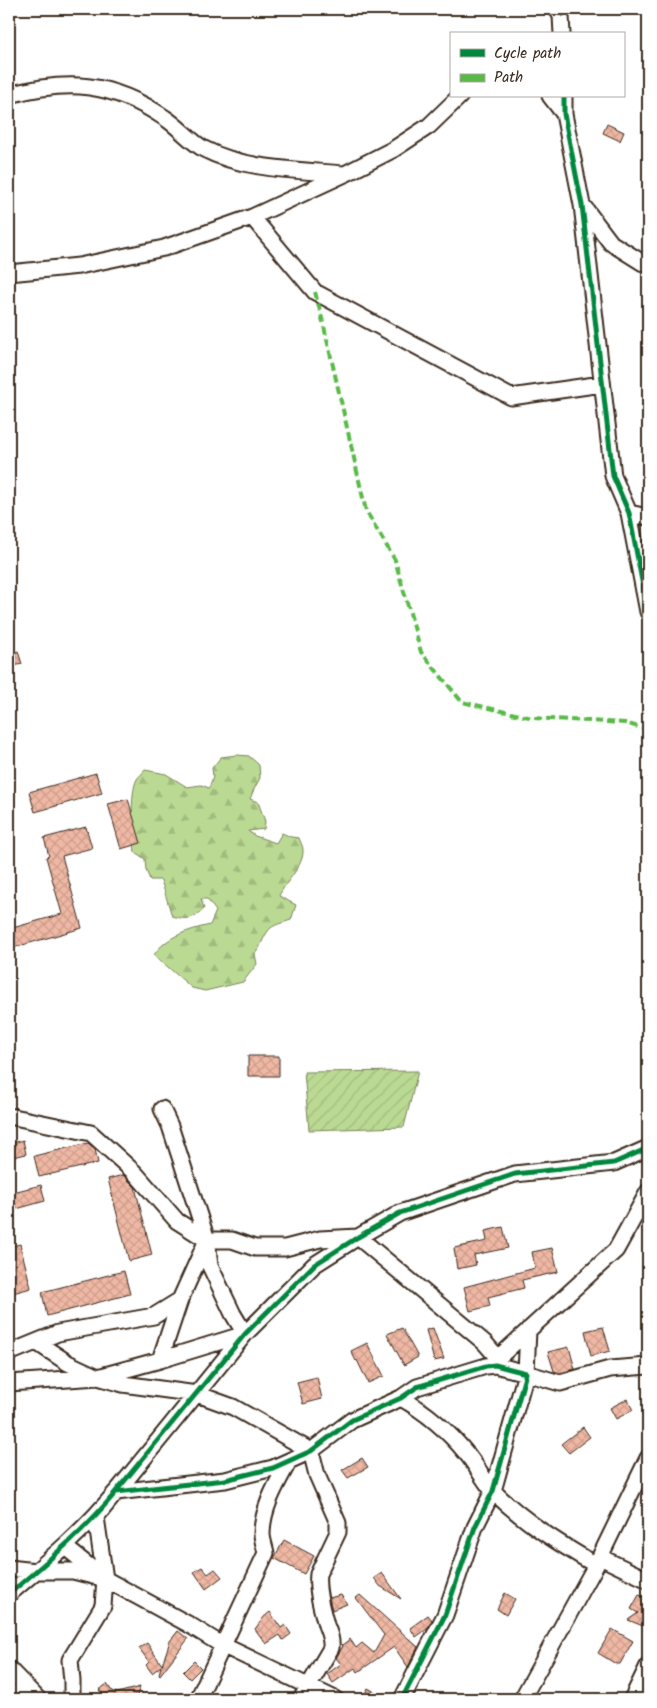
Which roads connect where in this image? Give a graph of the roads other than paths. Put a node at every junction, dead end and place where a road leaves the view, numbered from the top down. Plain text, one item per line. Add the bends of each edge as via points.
1 (557, 9) edge
2 (562, 32) edge
3 (9, 95) edge
4 (458, 98) edge
5 (552, 98) edge
6 (564, 98) edge
7 (564, 114) junction
8 (345, 174) junction
9 (582, 205) junction
10 (252, 217) junction
11 (648, 263) edge
12 (9, 273) edge
13 (602, 384) junction
14 (629, 513) junction
15 (648, 517) edge
16 (648, 612) edge
17 (162, 1109) dead end
18 (9, 1116) edge
19 (648, 1148) edge
20 (648, 1192) edge
21 (358, 1236) junction
22 (207, 1240) junction
23 (180, 1300) junction
24 (528, 1330) junction
25 (245, 1334) junction
26 (36, 1342) junction
27 (9, 1353) edge
28 (160, 1360) junction
29 (497, 1361) junction
30 (648, 1366) edge
31 (526, 1373) junction
32 (98, 1377) junction
33 (9, 1383) edge
34 (197, 1394) junction
35 (401, 1398) junction
36 (310, 1450) junction
37 (648, 1458) edge
38 (289, 1461) junction
39 (493, 1491) junction
40 (96, 1517) junction
41 (65, 1547) junction
42 (598, 1561) junction
43 (9, 1568) edge
44 (36, 1571) junction
45 (105, 1579) junction
46 (648, 1580) edge
47 (9, 1594) edge
48 (222, 1645) junction
49 (648, 1666) edge
50 (9, 1669) edge
51 (24, 1686) junction
52 (309, 1686) junction
53 (10, 1699) edge
54 (38, 1699) edge
55 (72, 1699) edge
56 (198, 1699) edge
57 (301, 1699) edge
58 (335, 1699) edge
59 (402, 1699) edge
60 (522, 1699) edge
61 (632, 1699) edge

1 - 2 street
3 - 8 street via 38,88 99,88 133,99 165,118 204,149 234,160
4 - 8 street via 429,126
5 - 7 street
6 - 7 street
7 - 9 street
8 - 10 street
9 - 11 street via 610,243
9 - 13 street
10 - 12 street via 164,248 79,266
10 - 13 street via 315,292 511,397
13 - 14 street via 614,476
14 - 15 street
14 - 16 street
17 - 22 street
18 - 22 street via 91,1133 135,1173 177,1221
19 - 21 street via 614,1163 515,1174 400,1213
20 - 24 street via 616,1250
21 - 22 street via 320,1239 285,1248 255,1248 232,1240
21 - 25 street via 314,1265
21 - 29 street via 477,1337
22 - 23 street
22 - 25 street via 210,1266
23 - 26 street via 154,1316 58,1333
23 - 28 street
24 - 29 street
24 - 31 street
25 - 28 street
25 - 34 street
26 - 27 street
26 - 32 street via 68,1363
28 - 32 street
29 - 31 street
29 - 35 street via 417,1387
30 - 31 street via 610,1369 560,1383
31 - 39 street
32 - 33 street
32 - 34 street via 123,1384
34 - 36 street via 233,1408
34 - 40 street
35 - 36 street via 352,1420
35 - 39 street via 421,1409 449,1434
36 - 38 street
36 - 52 street via 317,1475 338,1522 338,1532 317,1582 331,1648
37 - 42 street
38 - 40 street via 225,1480 116,1492
38 - 48 street via 272,1492 263,1521 266,1553
39 - 42 street via 545,1535
39 - 59 street via 475,1527 445,1615
40 - 41 street
40 - 45 street
41 - 44 street
41 - 45 street
42 - 46 street
42 - 60 street
43 - 44 street
44 - 45 street via 73,1571
44 - 47 street
45 - 48 street
45 - 55 street via 103,1606 70,1660
48 - 52 street
48 - 56 street
49 - 61 street
50 - 51 street
51 - 53 street
51 - 54 street
52 - 57 street
52 - 58 street

